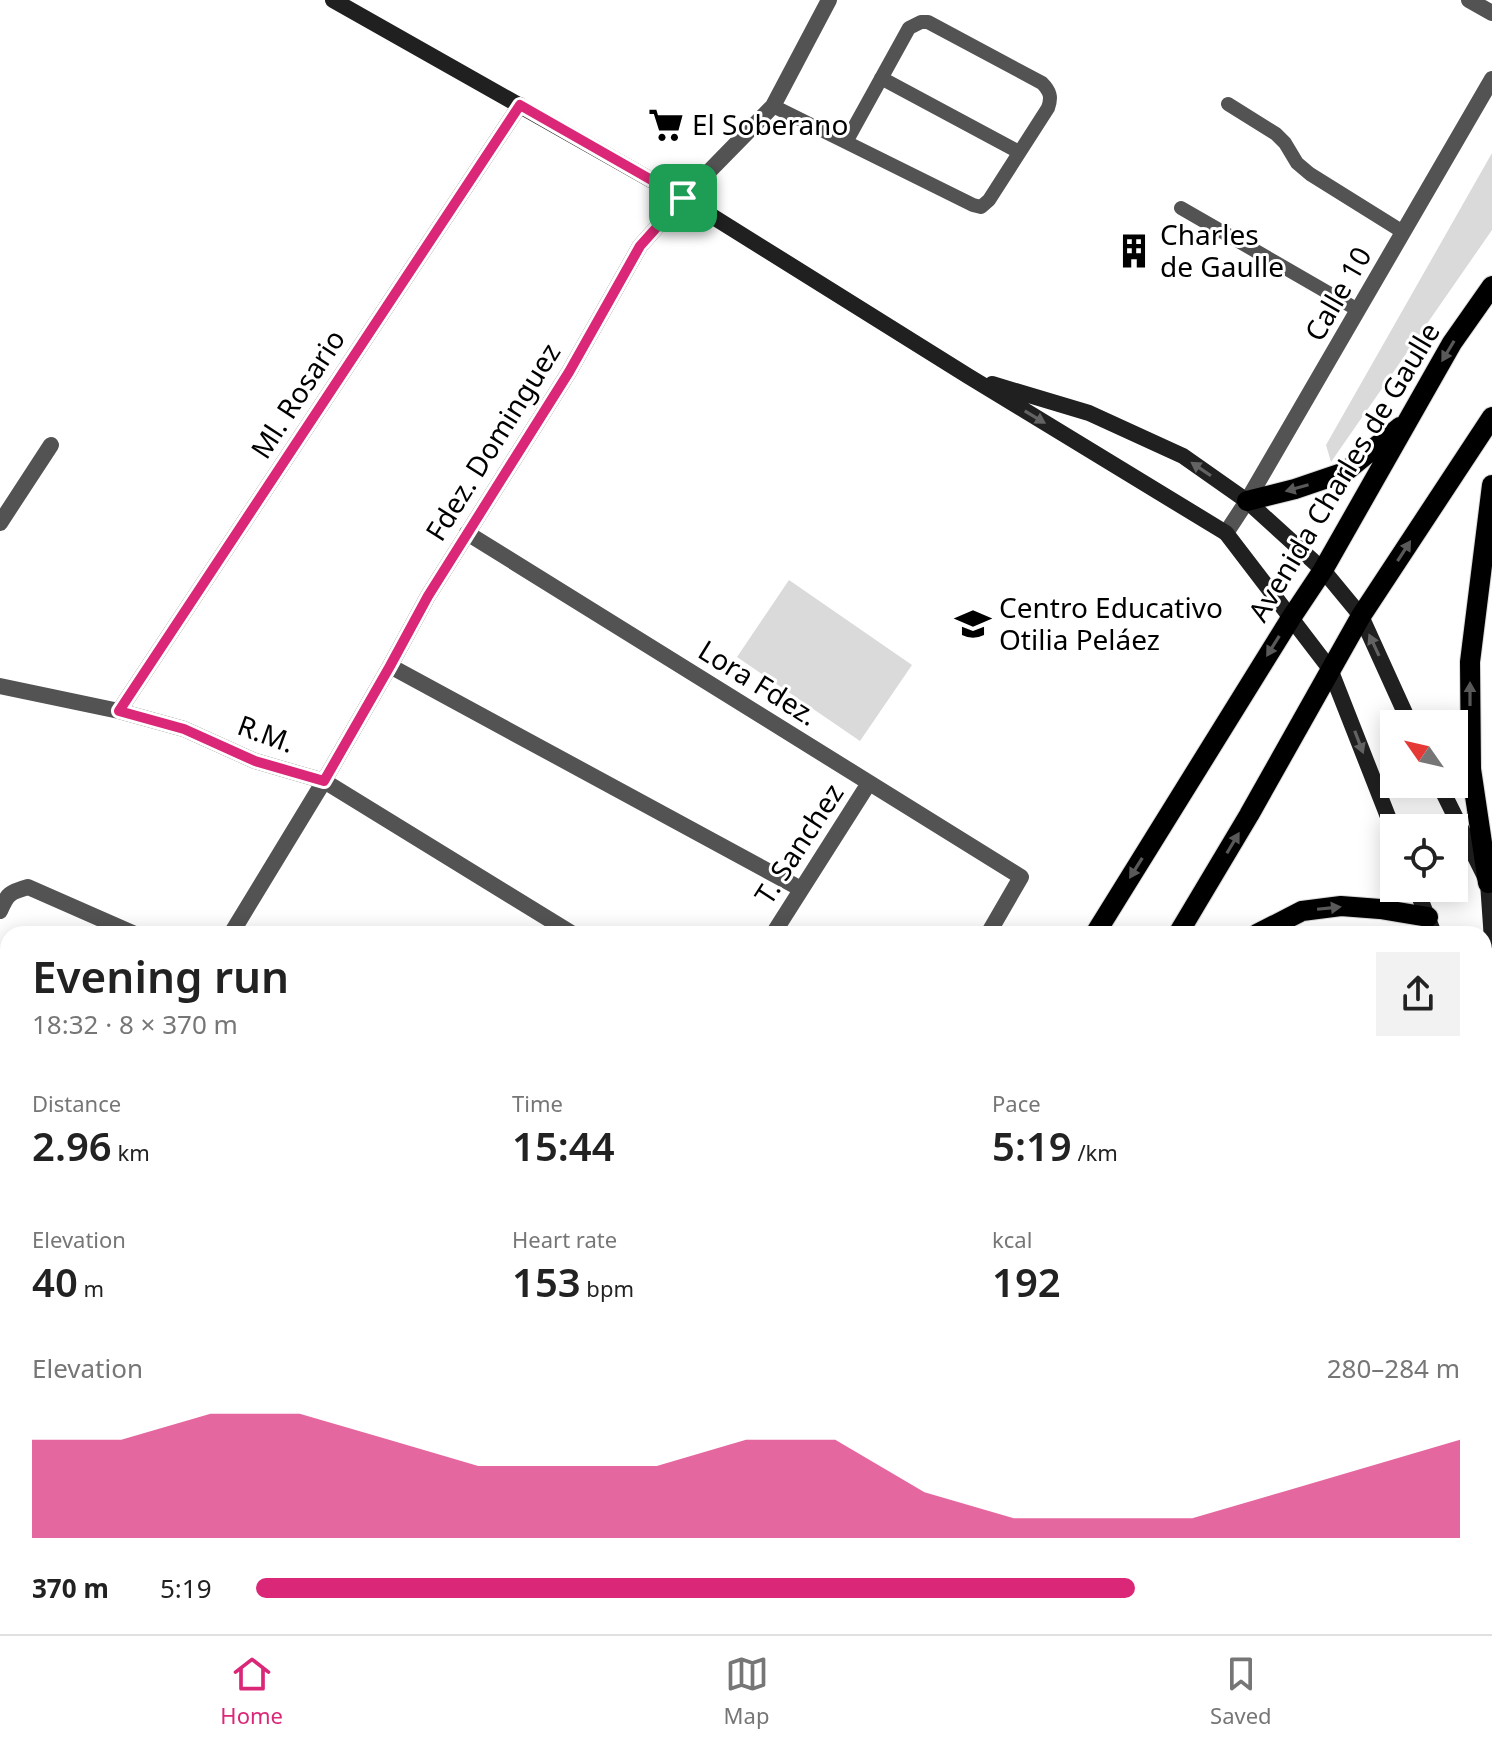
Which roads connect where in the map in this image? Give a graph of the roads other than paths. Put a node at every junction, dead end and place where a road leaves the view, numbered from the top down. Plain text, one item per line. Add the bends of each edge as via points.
1 (333, 0) edge
2 (829, 0) edge
3 (1469, 0) edge
4 (1492, 13) edge
5 (881, 78) junction
6 (1492, 79) edge
7 (1228, 104) dead end
8 (520, 105) junction
9 (773, 106) junction
10 (846, 142) junction
11 (1019, 152) junction
12 (683, 198) junction
13 (1181, 208) dead end
14 (1403, 232) junction
15 (1492, 286) edge
16 (1358, 310) junction
17 (968, 376) junction
18 (1492, 417) edge
19 (1409, 419) junction
20 (51, 445) dead end
21 (1492, 485) edge
22 (1247, 501) junction
23 (0, 523) edge
24 (467, 533) junction
25 (1226, 533) junction
26 (1323, 570) junction
27 (1361, 616) junction
28 (1291, 618) junction
29 (390, 666) junction
30 (1330, 669) junction
31 (0, 686) edge
32 (1404, 710) edge
33 (119, 711) junction
34 (324, 781) junction
35 (869, 783) junction
36 (1446, 798) edge
37 (1387, 814) edge
38 (1488, 883) junction
39 (801, 889) junction
40 (1422, 902) edge
41 (0, 911) edge
42 (117, 926) edge
43 (236, 926) edge
44 (560, 926) edge
45 (778, 926) edge
46 (993, 926) edge
47 (1100, 926) edge
48 (1183, 926) edge
49 (1273, 926) edge
50 (1431, 926) edge
51 (1491, 926) edge

1 - 8 main road
2 - 9 street, Fdez. Dominguez
3 - 4 street
5 - 10 lane
5 - 11 lane
5 - 11 lane via 909,28 928,22 1042,83 1051,101
6 - 14 street, Calle 10
7 - 14 lane via 1276,134 1310,174
8 - 12 main road
8 - 33 street, Ml. Rosario
9 - 10 lane
9 - 12 street, Fdez. Dominguez
10 - 11 lane via 981,207
12 - 17 main road
12 - 24 street, Fdez. Dominguez via 640,246 569,372
13 - 16 lane
14 - 16 street, Calle 10
15 -> 19 main road, Avenida Charles de Gaulle
16 - 22 street, Calle 10
22 -> 17 main road via 1183,456 1089,413
17 -> 25 main road
27 -> 18 main road
19 -> 22 main road via 1345,472
19 - 26 main road, Avenida Charles de Gaulle
20 - 23 street
38 -> 21 main road via 1471,769 1470,662
22 - 25 street, Calle 10
22 - 26 main road
24 - 29 street, Fdez. Dominguez
24 - 35 street, Lora Fdez.
25 - 28 main road
26 - 27 main road
26 - 28 main road, Avenida Charles de Gaulle
27 - 30 main road
32 -> 27 main road
28 - 30 main road
28 -> 47 main road, Avenida Charles de Gaulle
29 - 34 street, Fdez. Dominguez
29 - 39 street
30 -> 37 main road
48 -> 30 main road
31 - 33 street, R.M.
33 - 34 street, R.M.
34 - 43 street, Fdez. Dominguez
34 - 44 street, R.M.
35 - 39 street, T. Sanchez
35 - 46 street, Lora Fdez. via 1021,877
36 - 38 main road
38 - 51 main road
39 - 45 street, T. Sanchez
40 - 50 main road
41 - 42 street via 6,896 28,887
49 -> 50 main road via 1302,911 1341,906 1380,909

